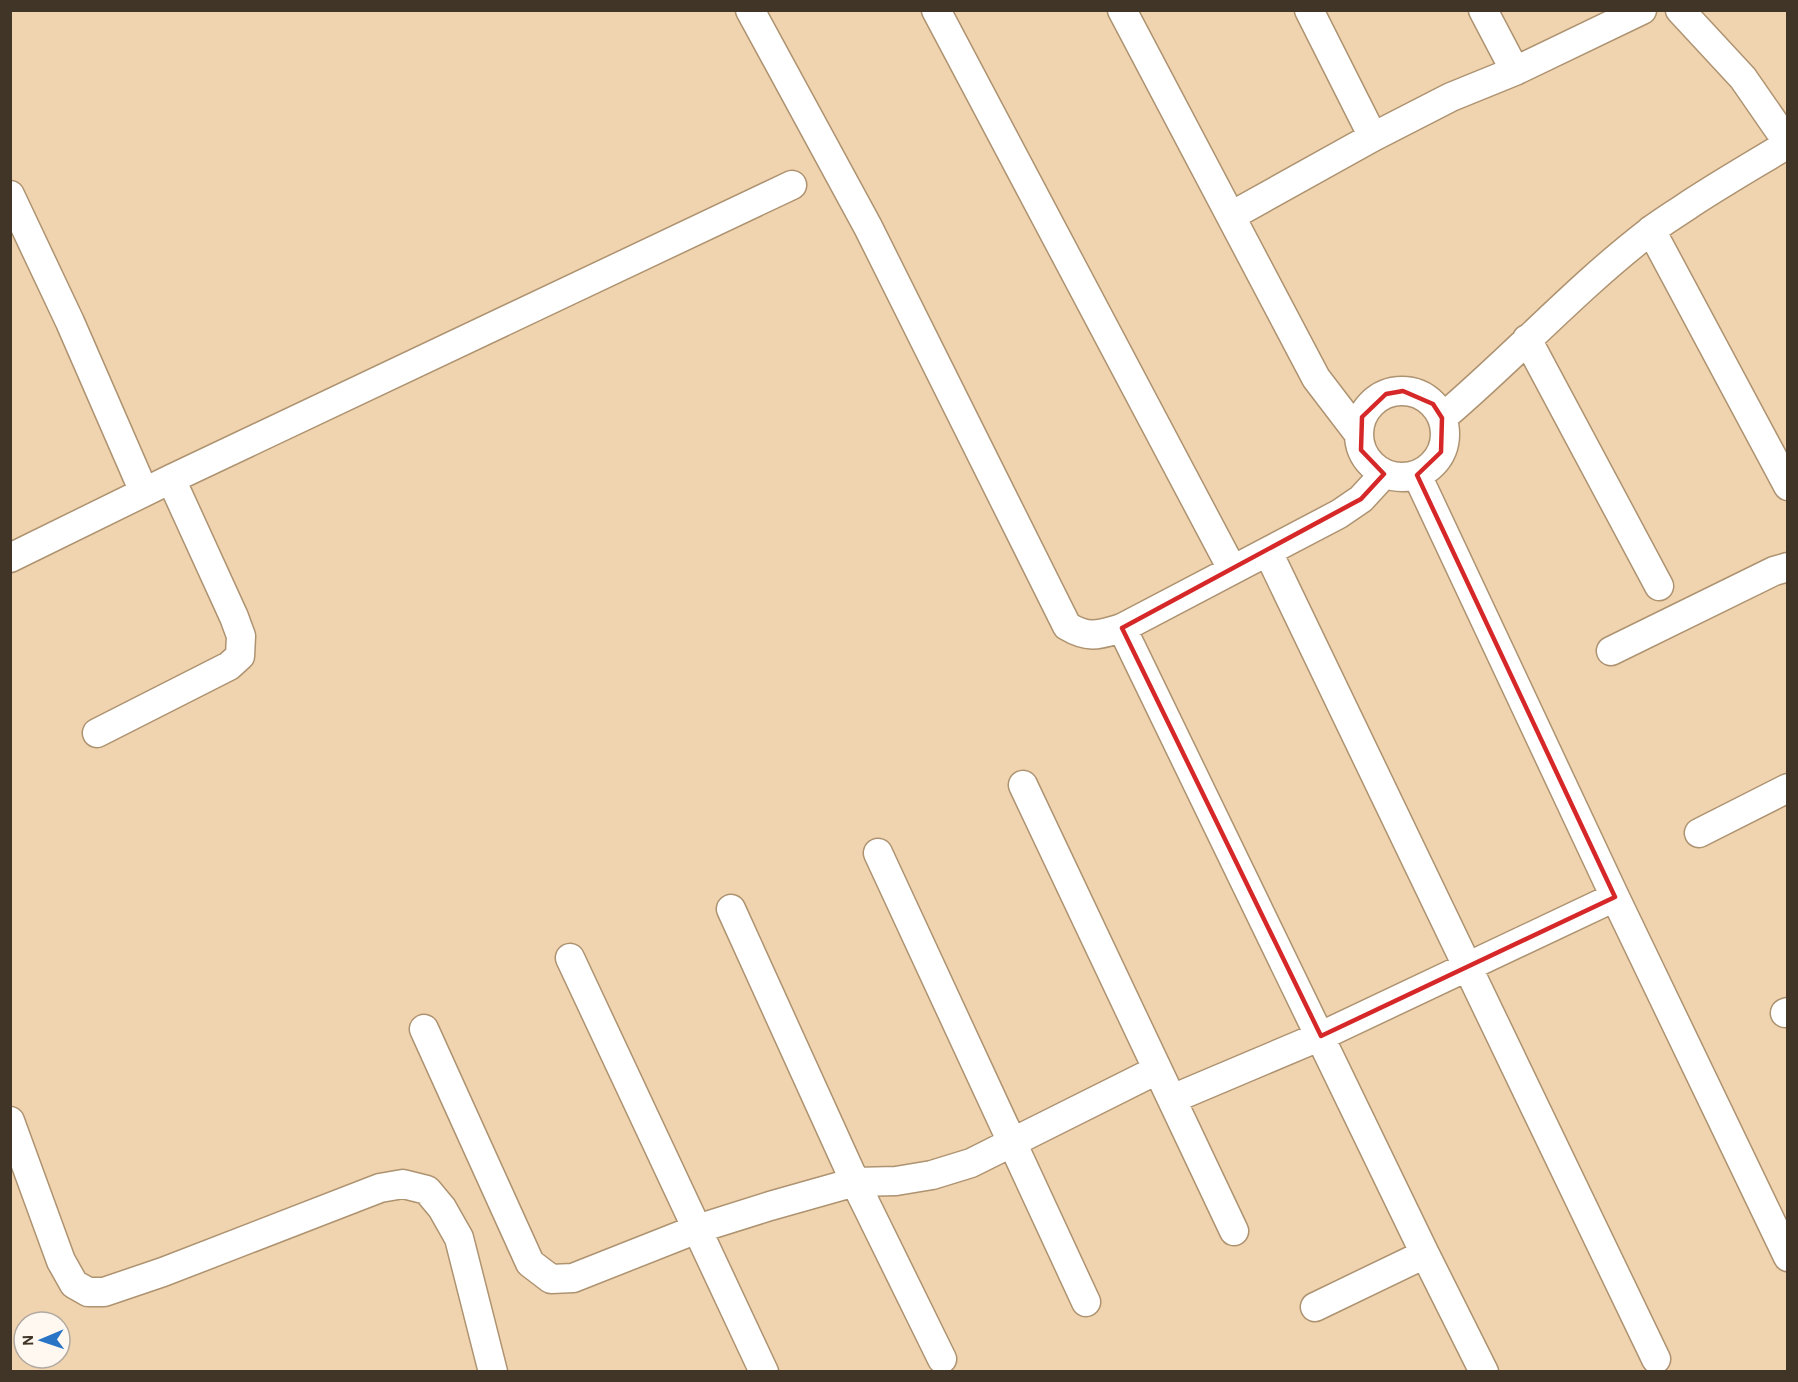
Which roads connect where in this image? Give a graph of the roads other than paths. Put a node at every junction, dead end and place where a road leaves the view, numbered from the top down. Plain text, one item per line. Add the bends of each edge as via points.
1 (750, 10) edge
2 (936, 10) edge
3 (1122, 10) edge
4 (1309, 10) edge
5 (1483, 10) edge
6 (1642, 10) edge
7 (1680, 10) edge
8 (1515, 71) junction
9 (1373, 137) junction
10 (1788, 144) edge
11 (792, 184) dead end
12 (10, 195) edge
13 (1231, 216) junction
14 (1651, 230) junction
15 (1527, 339) junction
16 (1442, 418) junction
17 (1358, 433) junction
18 (1384, 474) junction
19 (1417, 475) junction
20 (171, 479) junction
21 (1788, 486) edge
22 (144, 492) junction
23 (1268, 552) junction
24 (10, 558) edge
25 (1788, 567) edge
26 (1232, 569) junction
27 (1659, 586) dead end
28 (1122, 628) junction
29 (1611, 651) dead end
30 (97, 733) dead end
31 (1023, 785) dead end
32 (1788, 788) edge
33 (1699, 833) dead end
34 (878, 853) dead end
35 (1615, 897) junction
36 (731, 909) dead end
37 (570, 958) dead end
38 (1467, 968) junction
39 (424, 1029) dead end
40 (1321, 1036) junction
41 (1157, 1071) junction
42 (1172, 1099) junction
43 (10, 1121) edge
44 (1011, 1144) junction
45 (855, 1182) junction
46 (697, 1229) junction
47 (1234, 1231) dead end
48 (1425, 1254) junction
49 (1788, 1257) edge
50 (1086, 1302) dead end
51 (1315, 1307) dead end
52 (942, 1359) dead end
53 (1656, 1359) dead end
54 (493, 1371) edge
55 (764, 1371) edge
56 (1484, 1371) edge

1 - 28 street via 868,227 1067,626 1082,634 1099,635
2 - 26 street
3 - 13 street
4 - 9 street
5 - 8 street
6 - 8 street
7 - 10 street via 1743,78
8 - 9 street
9 - 13 street
10 - 14 street
11 - 20 street
12 - 22 street
13 - 17 street via 1316,378
14 - 15 street
14 - 21 street
15 - 16 street
15 - 27 street
16 - 17 street via 1433,404 1419,394 1402,391 1386,394 1372,403 1362,417
16 - 19 street via 1445,435 1441,452 1431,466
17 - 18 street via 1361,450 1370,464
18 - 19 street via 1401,478
18 - 23 street via 1361,499 1339,514
19 - 35 street
20 - 22 street
20 - 30 street via 242,636 240,656 229,666
22 - 24 street
23 - 26 street
23 - 38 street
25 - 29 street
26 - 28 street
28 - 40 street
31 - 41 street
32 - 33 street
34 - 44 street
35 - 38 street
35 - 49 street
36 - 45 street
37 - 46 street
38 - 40 street
38 - 53 street
39 - 46 street via 530,1263 540,1272 551,1279 573,1278
40 - 42 street
40 - 48 street
41 - 42 street
41 - 44 street
42 - 47 street
43 - 54 street via 61,1261 74,1284 88,1292 104,1292 163,1272 380,1188 403,1184 427,1190 459,1238
44 - 45 street via 971,1163 932,1175
44 - 50 street
45 - 46 street
45 - 52 street
46 - 55 street
48 - 51 street
48 - 56 street

